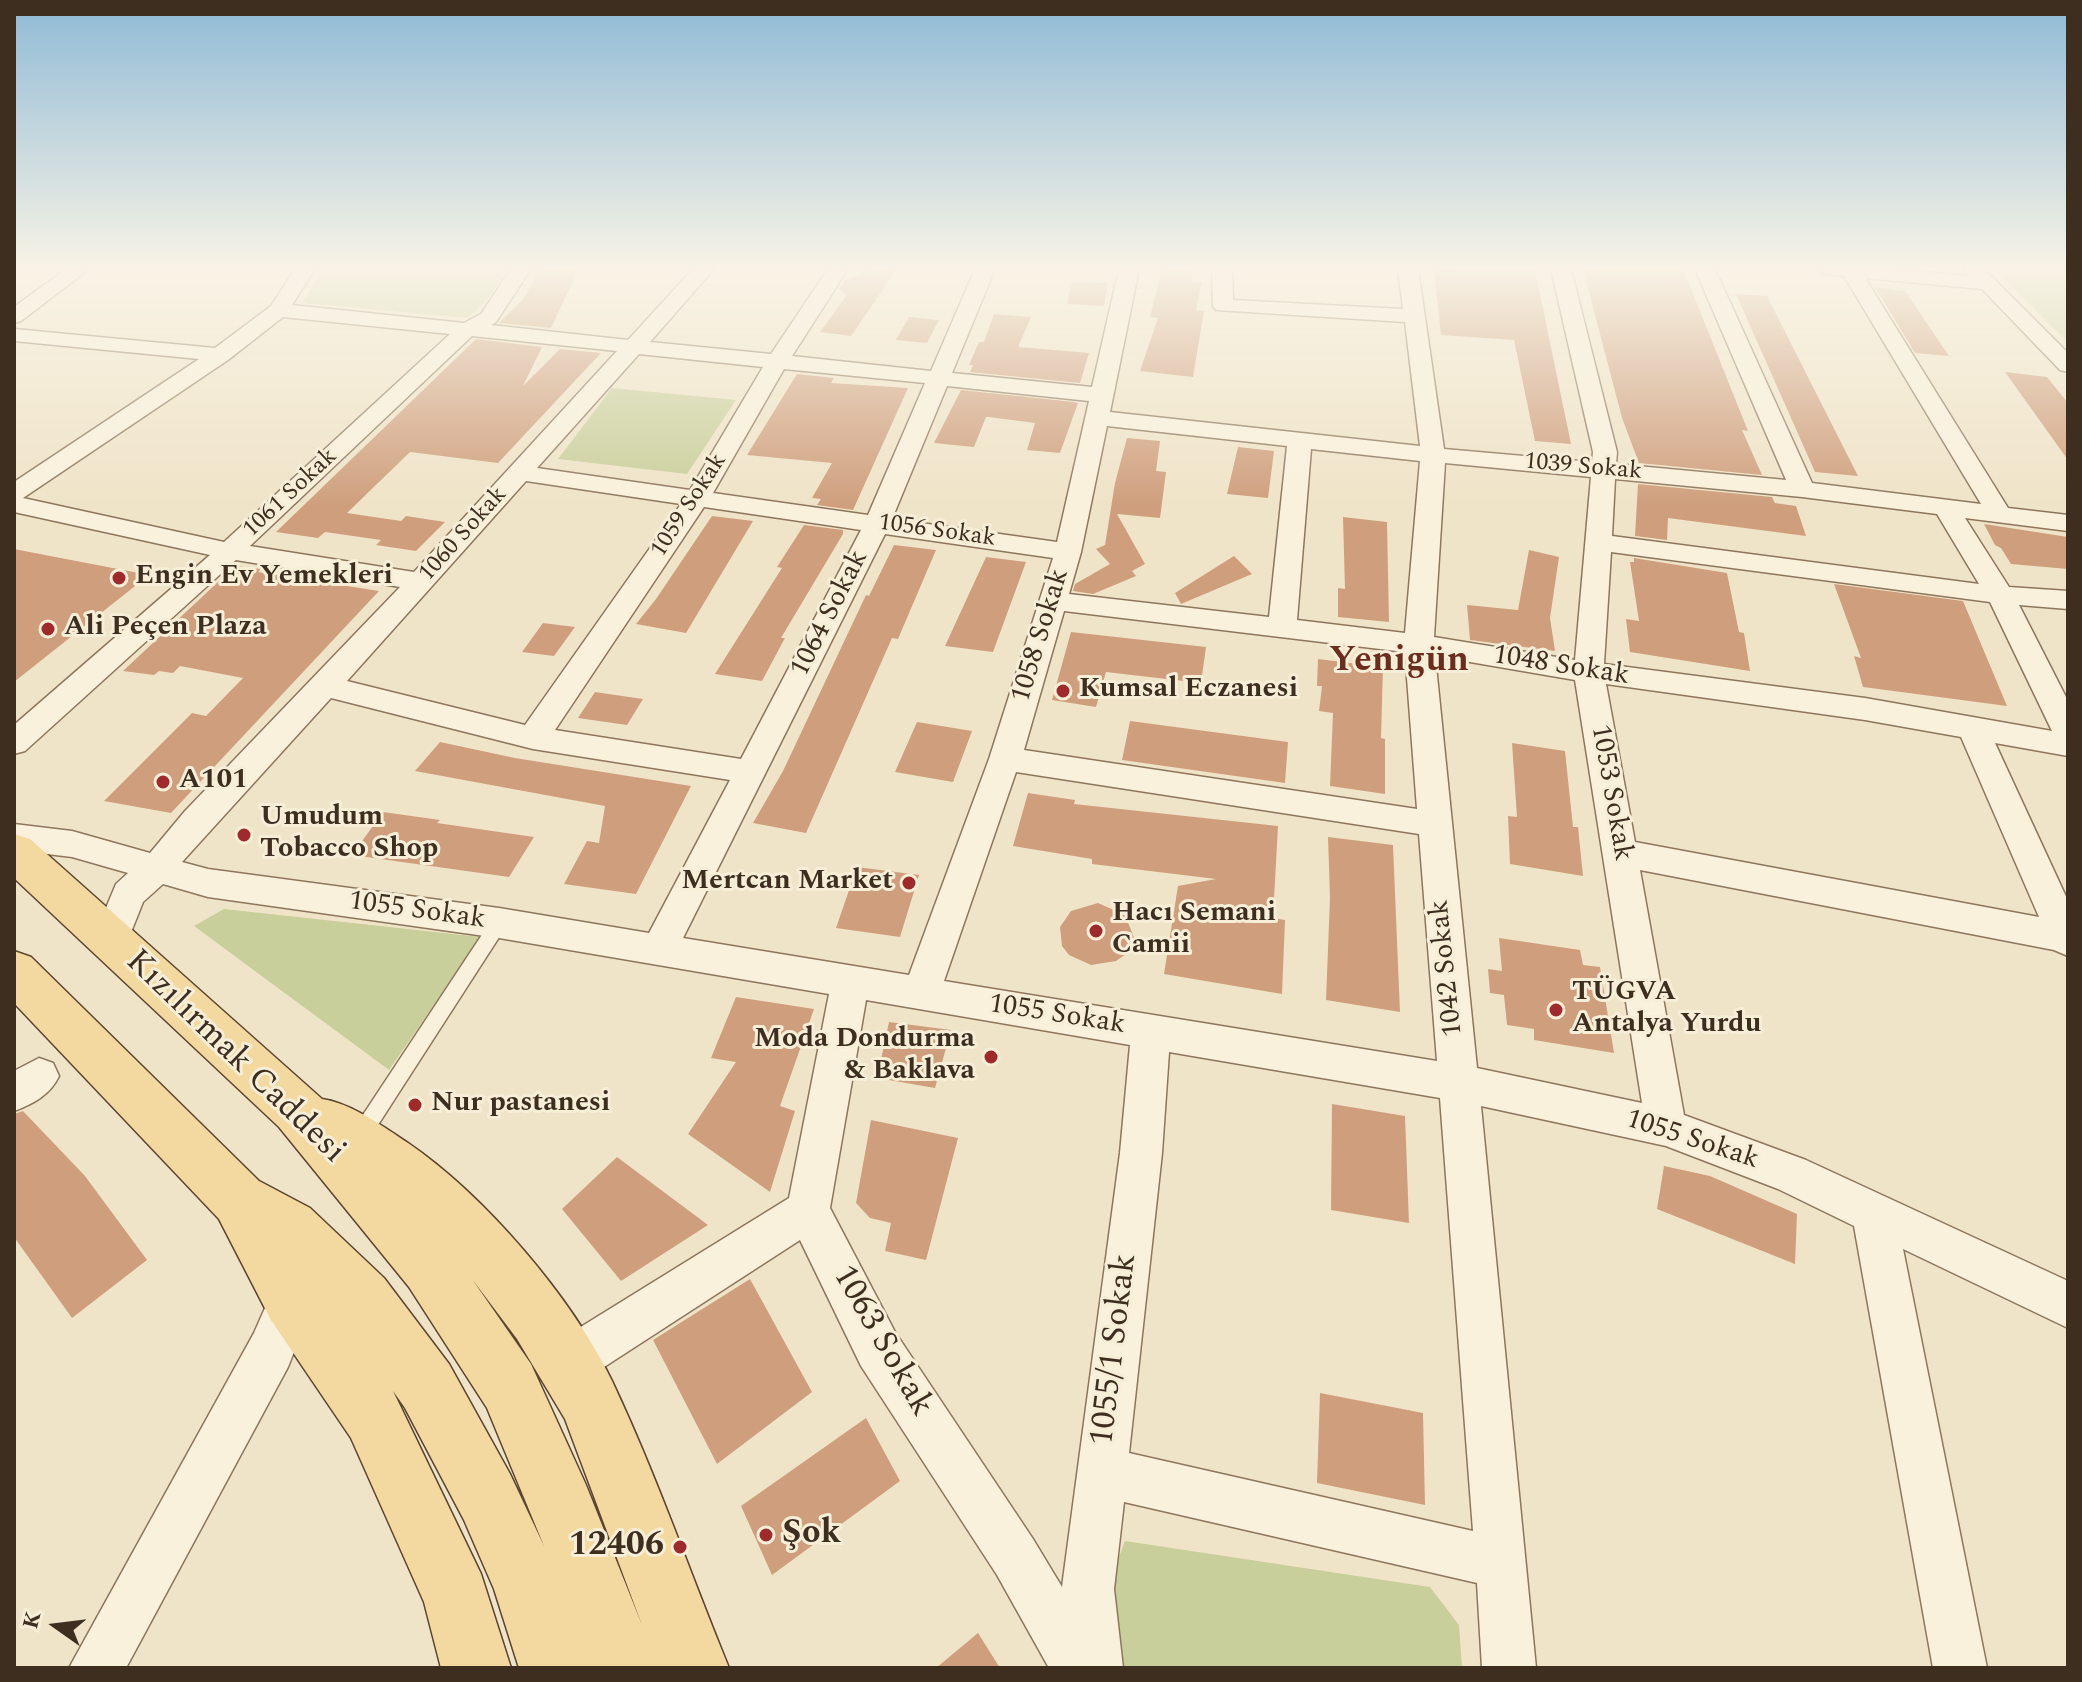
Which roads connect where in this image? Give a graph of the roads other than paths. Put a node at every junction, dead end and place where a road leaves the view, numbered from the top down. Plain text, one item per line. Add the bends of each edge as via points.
1 (143, 347) edge
2 (230, 347) edge
3 (448, 347) edge
4 (630, 347) edge
5 (787, 347) edge
6 (953, 347) edge
7 (1112, 347) edge
8 (1418, 347) edge
9 (1580, 347) edge
10 (1740, 347) edge
11 (1898, 347) edge
12 (634, 348) junction
13 (220, 355) junction
14 (777, 362) junction
15 (941, 377) junction
16 (1099, 407) junction
17 (1300, 440) junction
18 (1433, 455) junction
19 (1603, 469) junction
20 (520, 473) junction
21 (1802, 489) junction
22 (14, 493) edge
23 (698, 498) junction
24 (14, 504) edge
25 (1946, 508) junction
26 (2000, 515) junction
27 (2068, 523) edge
28 (877, 524) junction
29 (1598, 542) junction
30 (230, 551) junction
31 (1068, 552) junction
32 (421, 582) junction
33 (2000, 595) junction
34 (2068, 600) edge
35 (1053, 601) junction
36 (1282, 628) junction
37 (1419, 644) junction
38 (1589, 672) junction
39 (325, 686) junction
40 (1973, 729) junction
41 (2068, 732) edge
42 (533, 738) junction
43 (14, 743) edge
44 (2068, 745) edge
45 (1005, 759) junction
46 (752, 772) junction
47 (1434, 824) junction
48 (14, 837) edge
49 (14, 851) edge
50 (1621, 853) junction
51 (157, 868) junction
52 (499, 923) junction
53 (111, 939) junction
54 (2067, 939) edge
55 (659, 950) junction
56 (14, 971) edge
57 (850, 983) junction
58 (921, 994) junction
59 (1151, 1032) junction
60 (1460, 1083) junction
61 (298, 1110) junction
62 (1666, 1127) junction
63 (358, 1139) junction
64 (239, 1200) junction
65 (808, 1210) junction
66 (1874, 1215) junction
67 (292, 1299) junction
68 (2068, 1305) edge
69 (567, 1363) junction
70 (1101, 1472) junction
71 (1502, 1563) junction
72 (96, 1668) edge
73 (476, 1668) edge
74 (554, 1668) edge
75 (624, 1668) edge
76 (694, 1668) edge
77 (1079, 1668) edge
78 (1096, 1668) edge
79 (1509, 1668) edge
80 (1960, 1668) edge

1 - 13 street
2 - 13 street
3 - 30 street, 1061 Sokak
4 - 12 street, 1039 Sokak
5 - 14 street, 1059 Sokak
6 - 15 street, 1064 Sokak
7 - 16 street, 1058 Sokak
8 - 18 street, 1042 Sokak
9 - 19 street, 1053 Sokak via 1605,452
10 - 21 street
11 - 26 street
12 - 14 street, 1039 Sokak
12 - 20 street, 1060 Sokak
13 - 22 street
14 - 15 street, 1039 Sokak
14 - 23 street, 1059 Sokak
15 - 16 street, 1039 Sokak
15 - 28 street, 1064 Sokak
16 - 17 street, 1039 Sokak
16 - 31 street, 1058 Sokak
17 - 18 street, 1039 Sokak
17 - 36 street
18 - 19 street, 1039 Sokak
18 - 37 street, 1042 Sokak
19 - 21 street, 1039 Sokak
19 - 29 street, 1053 Sokak
20 - 23 street, 1056 Sokak
20 - 32 street, 1060 Sokak
21 - 25 street, 1039 Sokak
23 - 28 street, 1056 Sokak
23 - 42 street, 1059 Sokak
24 - 30 street
25 - 26 street, 1039 Sokak
25 - 33 street
26 - 27 street, 1039 Sokak
28 - 31 street, 1056 Sokak
28 - 46 street, 1064 Sokak
29 - 33 street
29 - 38 street, 1053 Sokak
30 - 32 street
30 - 43 street, 1061 Sokak
31 - 35 street, 1058 Sokak
32 - 39 street, 1060 Sokak
33 - 34 street
33 - 41 street
35 - 36 street, 1048 Sokak
35 - 45 street, 1058 Sokak
36 - 37 street, 1048 Sokak
37 - 38 street, 1048 Sokak
37 - 47 street, 1042 Sokak
38 - 40 street, 1048 Sokak
38 - 50 street, 1053 Sokak
39 - 42 street
39 - 51 street, 1060 Sokak
40 - 44 street, 1048 Sokak
40 - 54 street
42 - 46 street
45 - 47 street
45 - 58 street, 1058 Sokak
46 - 55 street, 1064 Sokak
47 - 60 street, 1042 Sokak
48 - 51 street, 1055 Sokak via 72,844
49 - 53 main road, Kızılırmak Caddesi
50 - 54 street
50 - 62 street, 1053 Sokak
51 - 52 street, 1055 Sokak via 208,883
51 - 53 street, 1060 Sokak via 128,894
52 - 55 street, 1055 Sokak
52 - 63 lane
53 - 61 main road, Kızılırmak Caddesi
55 - 57 street, 1055 Sokak
56 - 64 main road
57 - 58 street, 1055 Sokak
57 - 65 street
58 - 59 street, 1055 Sokak
59 - 60 street, 1055 Sokak
59 - 70 street, 1055/1 Sokak
60 - 62 street, 1055 Sokak
60 - 71 street, 1042 Sokak
61 - 63 main road
61 - 75 main road, Kızılırmak Caddesi via 429,1267 509,1386
62 - 66 street, 1055 Sokak via 1791,1174
63 - 69 main road via 455,1214 494,1259
64 - 67 main road
64 - 74 main road via 290,1228 363,1299 427,1386 527,1585
65 - 69 street
65 - 77 street, 1063 Sokak via 878,1349 1015,1557
66 - 68 street, 1055 Sokak
66 - 80 street
67 - 72 street via 271,1350
67 - 73 main road via 373,1416 457,1598
69 - 76 main road via 589,1401
70 - 71 street
70 - 78 street, 1055/1 Sokak via 1088,1589
71 - 79 street, 1042 Sokak

